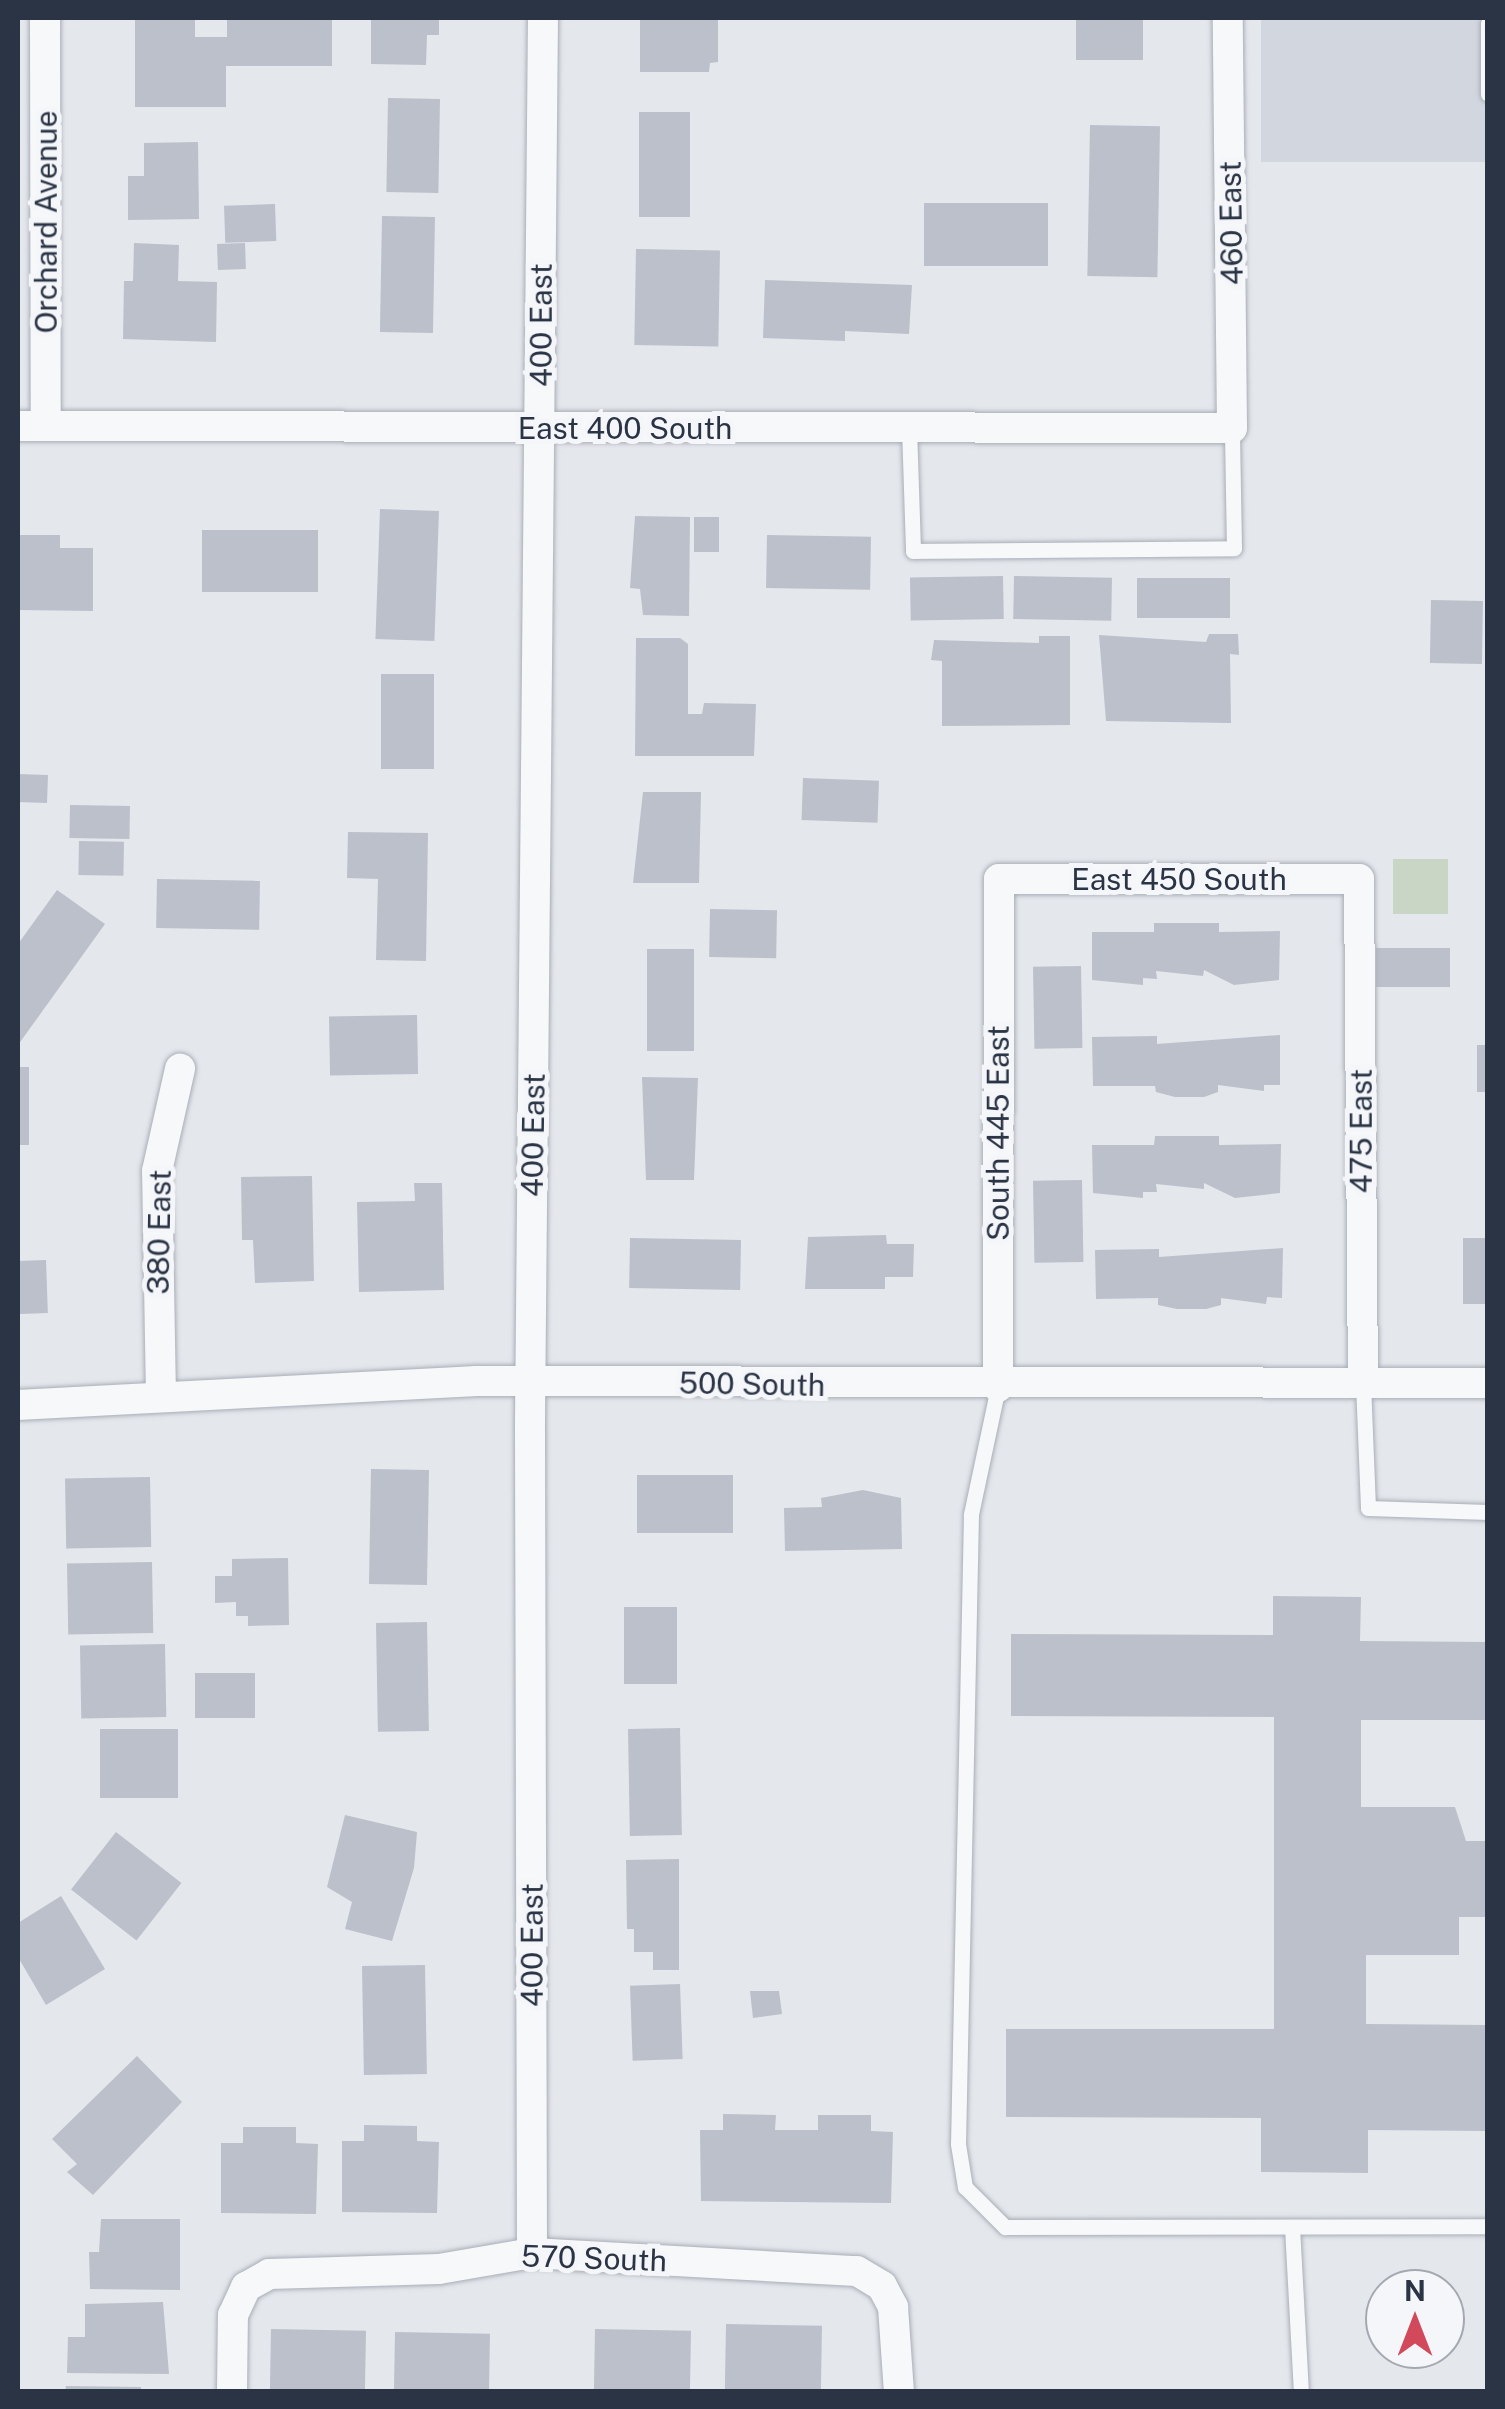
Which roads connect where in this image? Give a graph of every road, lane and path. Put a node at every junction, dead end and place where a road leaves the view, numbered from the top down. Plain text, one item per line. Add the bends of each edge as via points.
1 (45, 18) edge
2 (543, 18) edge
3 (1228, 18) edge
4 (1488, 23) edge
5 (1488, 94) edge
6 (32, 426) edge
7 (540, 428) junction
8 (909, 428) junction
9 (1232, 428) junction
10 (999, 879) joint
11 (1359, 879) joint
12 (180, 1069) dead end
13 (530, 1382) junction
14 (1362, 1383) junction
15 (1488, 1383) edge
16 (998, 1387) junction
17 (161, 1396) junction
18 (18, 1404) edge
19 (1488, 1512) edge
20 (1488, 2226) edge
21 (1292, 2227) junction
22 (532, 2254) junction
23 (232, 2392) edge
24 (899, 2392) edge
25 (1302, 2392) edge

1 - 6 street, Orchard Avenue
2 - 7 street, 400 East
3 - 9 street, 460 East
4 - 5 lane
6 - 7 street, East 400 South
7 - 8 street, East 400 South
7 - 13 street, 400 East
8 - 9 street, East 400 South
8 - 9 lane via 914,551 1234,548
10 - 11 street, East 450 South
10 - 16 street, South 445 East
11 - 14 street, 475 East
12 - 17 street, 380 East via 158,1170
13 - 16 street, 500 South
13 - 17 street, 500 South
13 - 22 street, 400 East
14 - 15 street, 500 South
14 - 16 street, 500 South
14 - 19 lane via 1368,1508
16 - 21 lane via 971,1514 958,2144 965,2187 1005,2227
17 - 18 street, 500 South
20 - 21 lane
21 - 25 lane
22 - 23 street, 570 South via 439,2268 296,2269 246,2287 233,2314
22 - 24 street, 570 South via 832,2266 882,2286 898,2329

